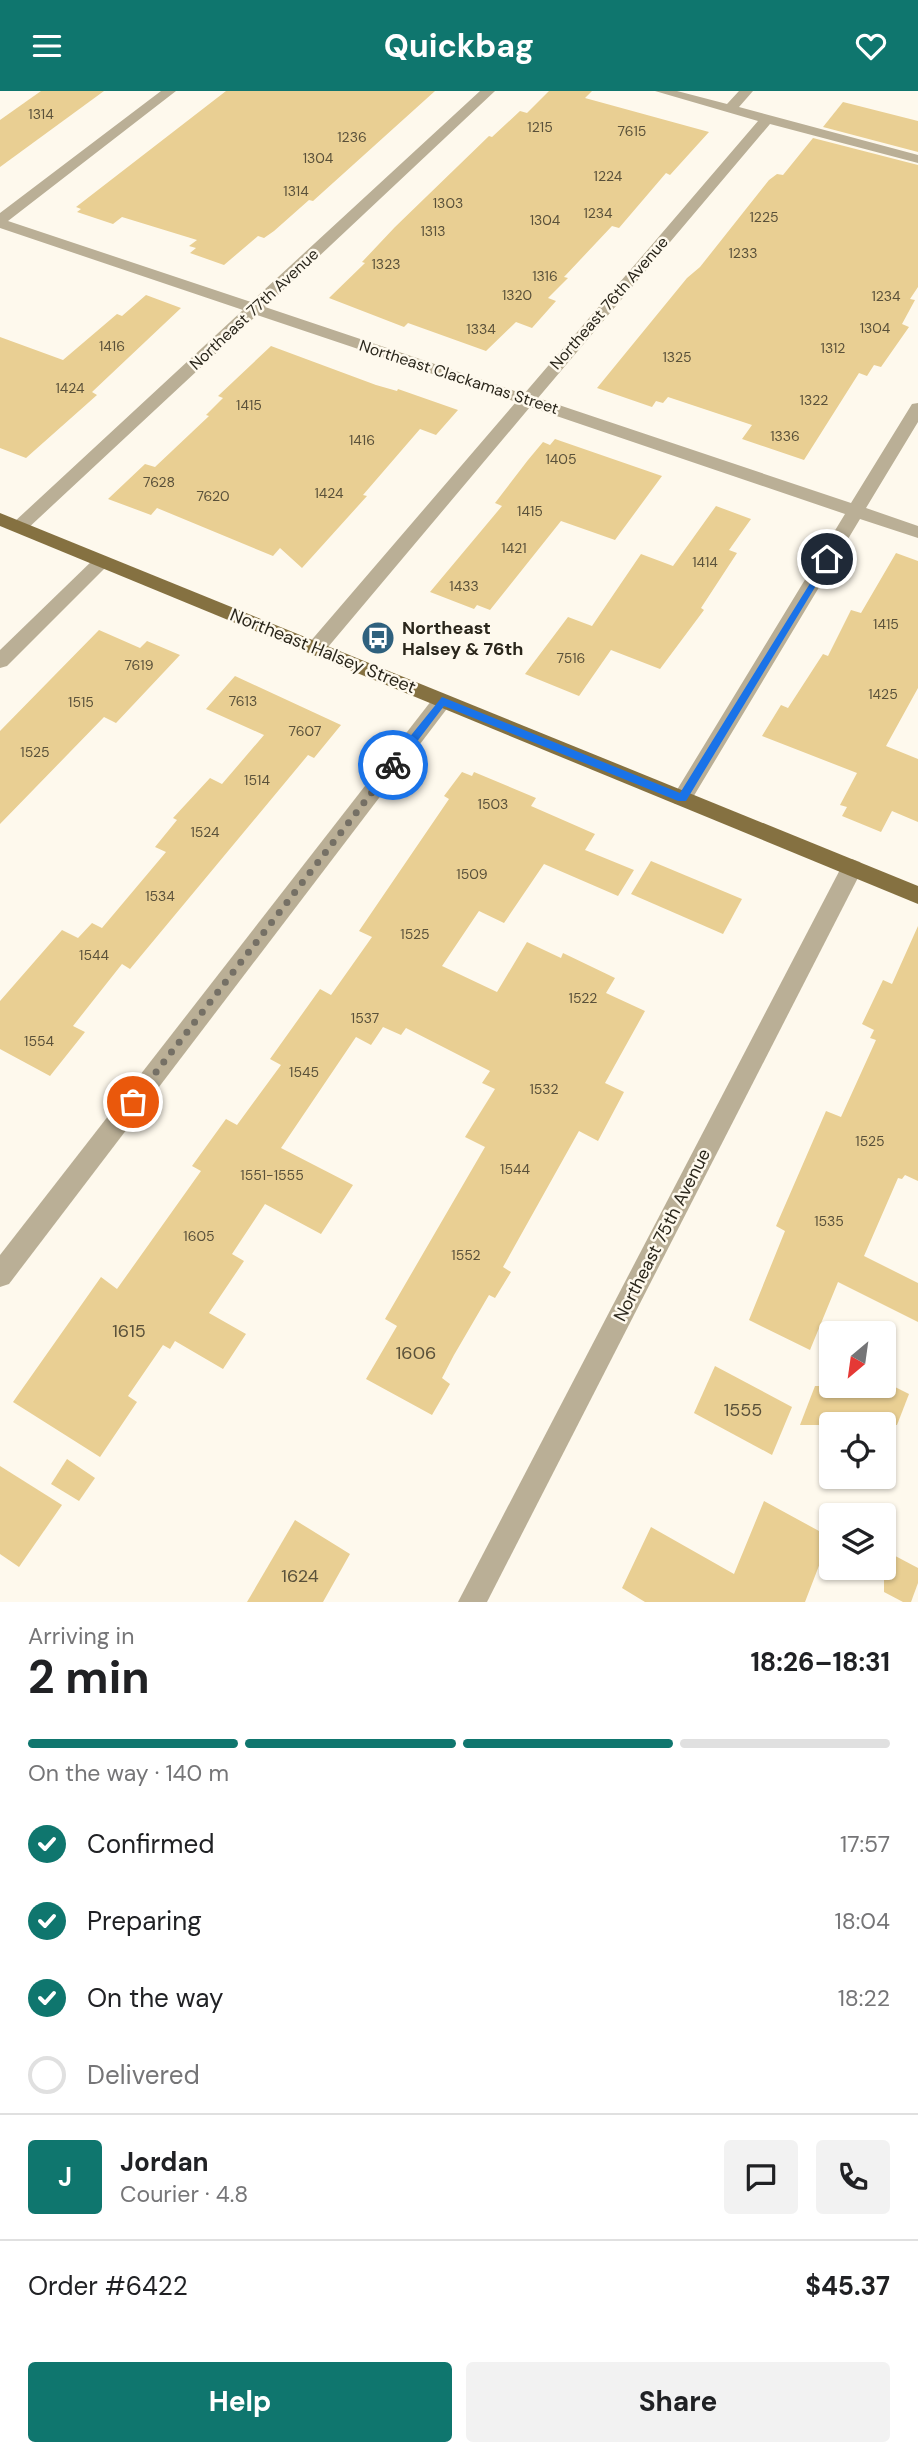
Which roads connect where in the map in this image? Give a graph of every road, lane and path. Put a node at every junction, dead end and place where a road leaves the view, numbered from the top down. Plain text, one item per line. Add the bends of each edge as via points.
1 (169, 91) edge
2 (488, 91) edge
3 (662, 91) edge
4 (746, 91) edge
5 (730, 109) junction
6 (767, 119) junction
7 (918, 159) edge
8 (0, 221) edge
9 (254, 309) junction
10 (527, 399) junction
11 (918, 408) edge
12 (856, 511) junction
13 (0, 519) edge
14 (19, 527) junction
15 (918, 532) edge
16 (102, 561) junction
17 (316, 648) junction
18 (0, 661) edge
19 (442, 701) junction
20 (682, 798) junction
21 (852, 868) junction
22 (918, 895) edge
23 (0, 1275) edge
24 (472, 1602) edge

1 - 8 street
2 - 9 street, Northeast 77th Avenue
3 - 5 street
4 - 5 street
5 - 6 street
6 - 7 street
6 - 10 street, Northeast 76th Avenue
8 - 9 street, Northeast Clackamas Street
9 - 10 street, Northeast Clackamas Street
9 - 14 street, Northeast 77th Avenue
10 - 12 street, Northeast Clackamas Street
10 - 17 street, Northeast 76th Avenue
11 - 12 street
12 - 15 street, Northeast Clackamas Street
12 - 20 street
13 - 14 main road, Northeast Halsey Street
14 - 16 main road, Northeast Halsey Street
16 - 17 main road, Northeast Halsey Street
16 - 18 street
17 - 19 main road, Northeast Halsey Street
19 - 20 main road, Northeast Halsey Street
19 - 23 street
20 - 21 main road, Northeast Halsey Street
21 - 22 main road, Northeast Halsey Street
21 - 24 street, Northeast 75th Avenue

